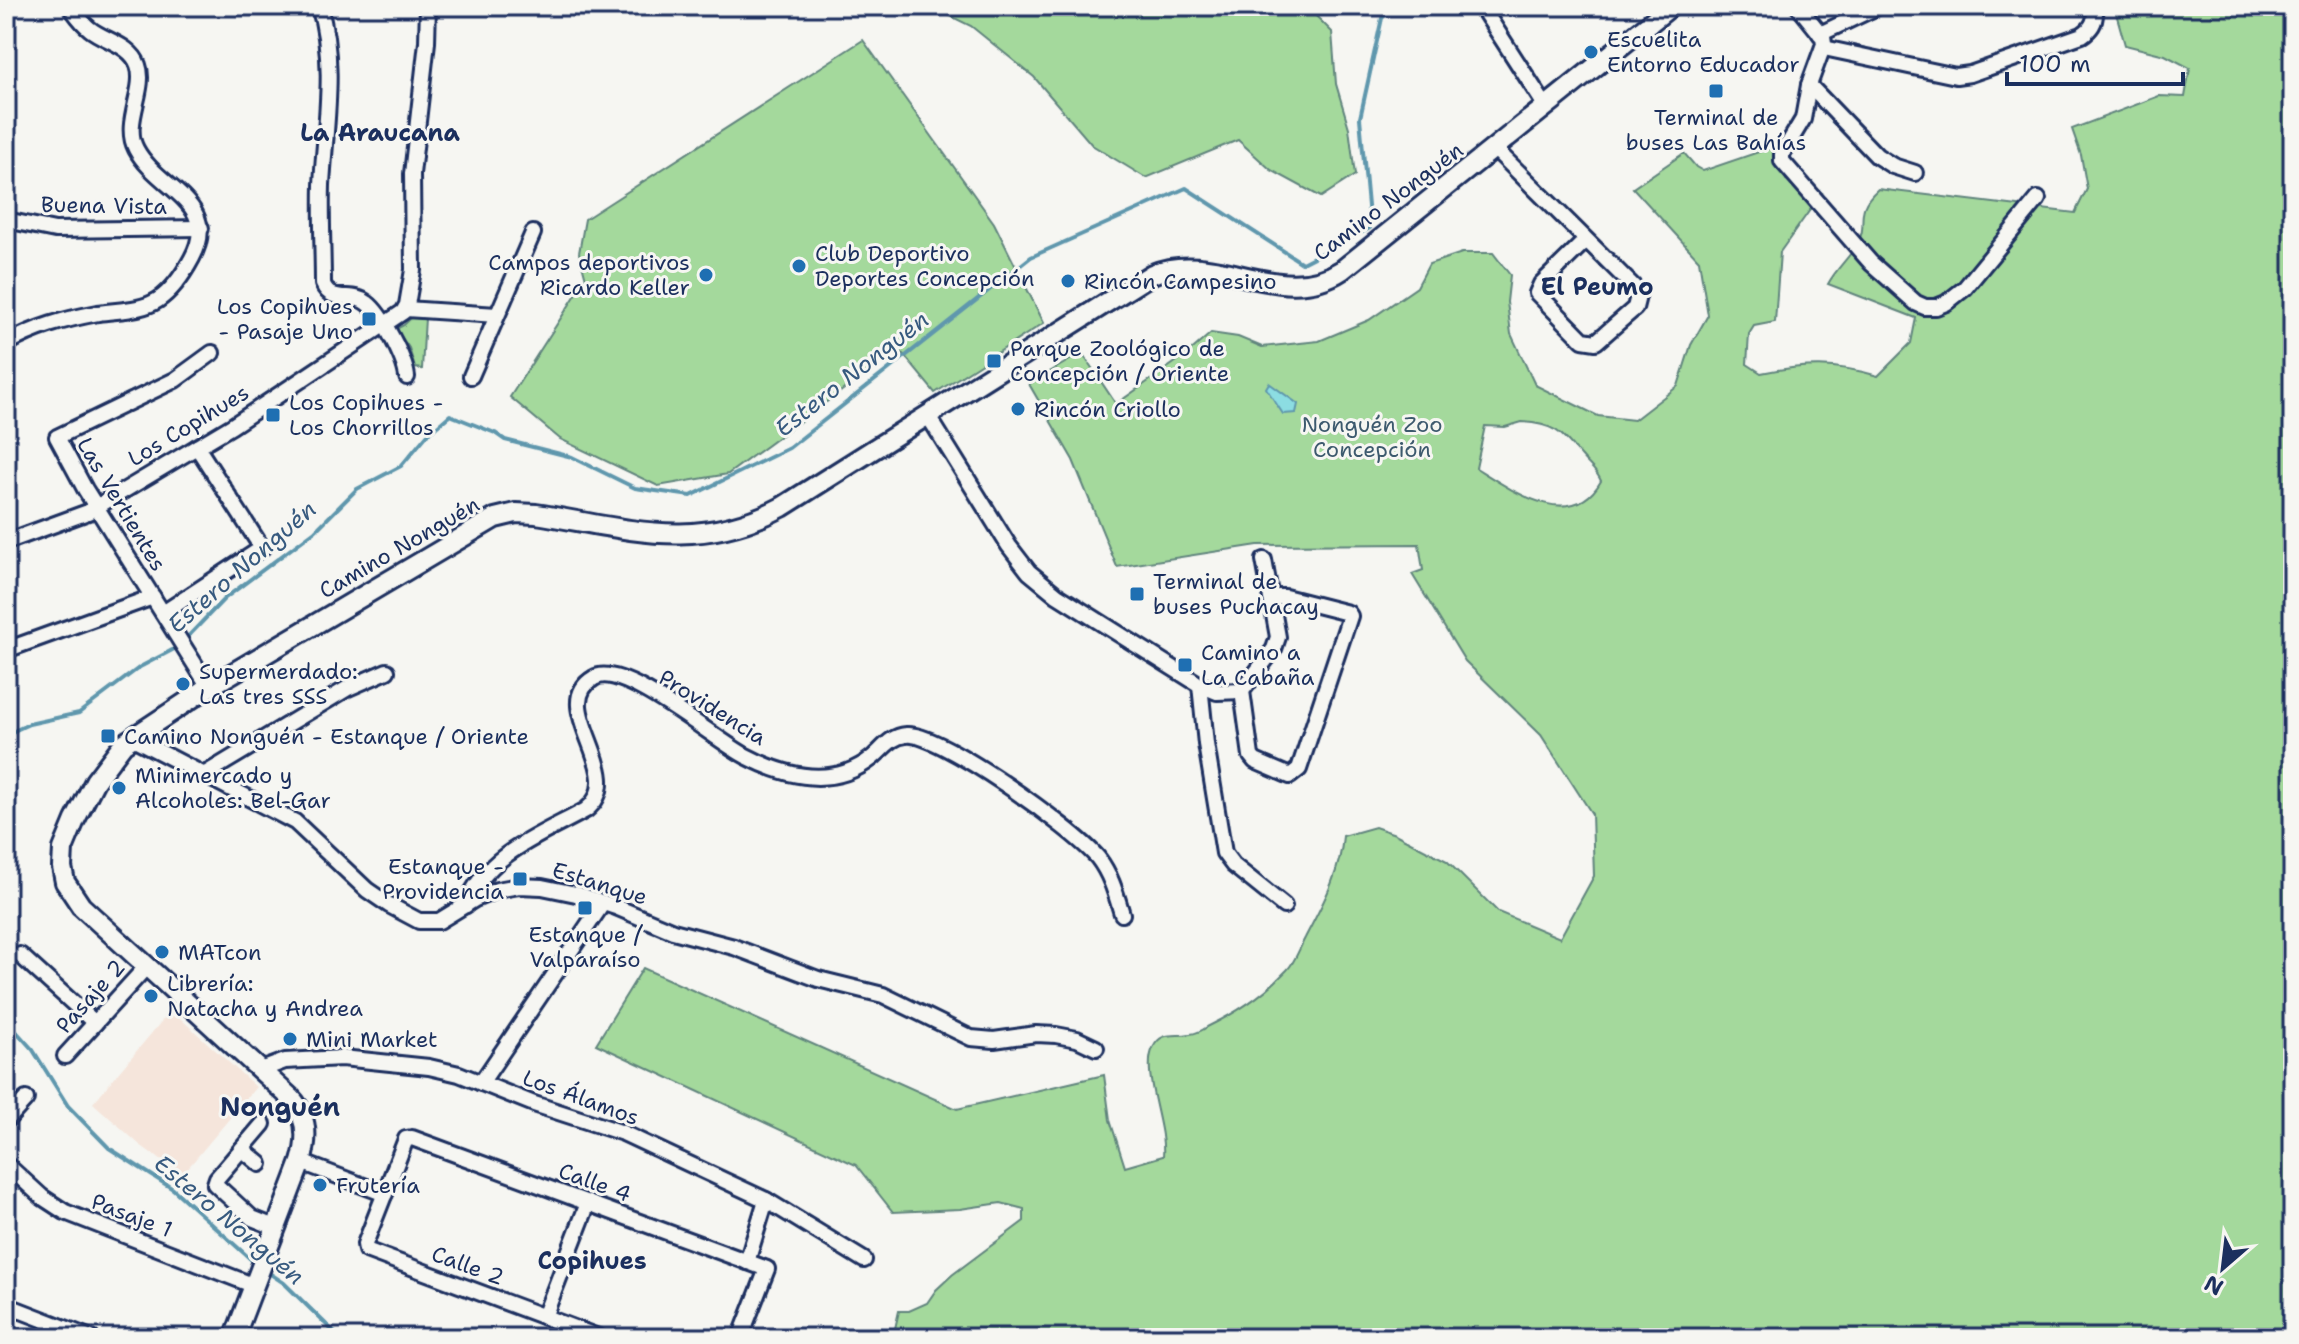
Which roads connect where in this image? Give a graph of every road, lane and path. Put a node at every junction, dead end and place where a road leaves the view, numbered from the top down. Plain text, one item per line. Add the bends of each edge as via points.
1 (70, 6) edge
2 (319, 6) edge
3 (428, 6) edge
4 (1481, 6) edge
5 (1798, 6) edge
6 (1879, 6) edge
7 (2094, 6) edge
8 (1662, 9) edge
9 (1822, 41) junction
10 (1809, 85) junction
11 (1546, 107) junction
12 (1495, 149) junction
13 (1915, 173) dead end
14 (2038, 199) dead end
15 (6, 220) edge
16 (201, 228) junction
17 (533, 233) dead end
18 (1586, 240) junction
19 (406, 309) junction
20 (497, 315) junction
21 (383, 326) junction
22 (6, 344) edge
23 (212, 353) dead end
24 (471, 376) dead end
25 (407, 377) dead end
26 (927, 414) junction
27 (197, 447) junction
28 (97, 507) junction
29 (6, 542) edge
30 (1264, 560) dead end
31 (153, 597) junction
32 (1271, 597) junction
33 (163, 613) junction
34 (6, 650) edge
35 (387, 671) dead end
36 (1200, 685) junction
37 (209, 687) junction
38 (1242, 691) junction
39 (131, 737) junction
40 (202, 776) junction
41 (603, 903) junction
42 (465, 905) junction
43 (1284, 906) dead end
44 (1122, 914) dead end
45 (20, 955) dead end
46 (147, 966) junction
47 (95, 1023) junction
48 (1096, 1048) dead end
49 (65, 1056) dead end
50 (261, 1070) junction
51 (481, 1083) junction
52 (26, 1099) dead end
53 (6, 1121) edge
54 (263, 1124) dead end
55 (242, 1149) junction
56 (301, 1162) junction
57 (6, 1164) edge
58 (260, 1164) dead end
59 (385, 1194) junction
60 (766, 1200) junction
61 (588, 1203) junction
62 (277, 1228) junction
63 (864, 1260) dead end
64 (747, 1262) junction
65 (256, 1282) junction
66 (6, 1305) edge
67 (544, 1317) junction
68 (91, 1338) edge
69 (234, 1338) edge
70 (601, 1338) edge
71 (740, 1338) edge

1 - 16 street via 89,28 121,46 139,66 134,145 192,208
2 - 21 street via 329,77 323,284 333,297 366,301
3 - 19 street via 412,174 413,270
4 - 11 street
5 - 9 street
6 - 9 street
7 - 9 street via 2093,25 2082,35 1963,75 1941,75
8 - 11 main road, Camino Nonguén
9 - 10 street
10 - 13 street via 1881,160
10 - 14 street via 1806,112 1782,161 1871,263 1916,303 1936,307 1956,295
11 - 12 main road, Camino Nonguén
12 - 18 street
12 - 26 main road, Camino Nonguén via 1334,276 1290,286 1205,267 1163,269
15 - 16 street, Buena Vista via 55,230
16 - 22 street via 187,267 156,301 57,323
17 - 20 street
18 - 18 street via 1537,293 1589,343 1635,308 1639,292
19 - 20 street
19 - 21 street, Los Copihues
20 - 24 street
21 - 25 street
21 - 27 street, Los Copihues
23 - 28 street, Las Vertientes via 175,380 57,437
26 - 36 street via 1029,572
26 - 37 main road, Camino Nonguén via 782,507 724,530 672,535 526,513 495,518
27 - 28 street, Los Copihues
27 - 33 street via 262,548
28 - 29 street, Los Copihues
28 - 31 street, Las Vertientes
30 - 32 street
31 - 33 street, Las Vertientes
31 - 34 street
32 - 38 street via 1278,637
32 - 38 street via 1350,616 1296,773 1290,776 1251,756
33 - 37 street, Las Vertientes
35 - 40 street via 348,688
36 - 38 street via 1217,692
36 - 43 street via 1224,853
37 - 39 main road, Camino Nonguén
39 - 40 street, Estanque
39 - 46 main road, Camino Nonguén via 100,773 80,808 62,867 76,901
40 - 42 street, Estanque via 295,822 367,890 419,921 439,921
41 - 42 street, Estanque via 555,889 519,886
41 - 48 street, Estanque via 684,935 883,995 971,1038 1056,1035
41 - 51 street
42 - 44 street, Providencia via 494,862 595,802 600,776 582,724 580,698 591,679 609,674 640,686 745,756 802,776 848,772 898,736 937,742 1044,810 1096,855
45 - 47 street
46 - 47 street, Pasaje 2
46 - 50 main road, Camino Nonguén
47 - 49 street, Pasaje 2
50 - 51 street, Los Álamos via 297,1060 342,1058 429,1067
50 - 56 main road, Camino Nonguén via 301,1111 306,1136
51 - 60 street, Los Álamos via 623,1133
52 - 53 street
54 - 55 street
55 - 58 street
55 - 62 street via 216,1186 254,1220
56 - 59 street
56 - 62 main road, Camino Nonguén
57 - 65 street, Pasaje 1 via 65,1212
59 - 61 street, Calle 4 via 408,1138
59 - 67 street, Calle 2 via 365,1249
60 - 63 street, Los Álamos
60 - 64 street
61 - 64 street, Calle 4
61 - 67 street
62 - 65 main road, Camino Nonguén
64 - 71 street, Calle 4 via 767,1269
65 - 69 main road, Camino Nonguén
66 - 68 street
67 - 70 street, Calle 2

